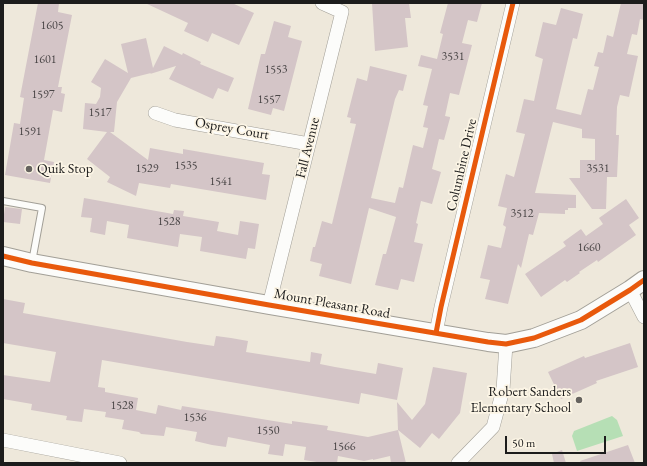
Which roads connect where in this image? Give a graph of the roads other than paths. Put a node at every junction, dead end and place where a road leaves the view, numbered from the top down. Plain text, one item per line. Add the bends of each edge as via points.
1 (322, 3) edge
2 (513, 3) edge
3 (155, 113) dead end
4 (309, 144) junction
5 (3, 201) edge
6 (6, 258) edge
7 (32, 263) junction
8 (637, 285) edge
9 (269, 305) junction
10 (644, 316) edge
11 (436, 333) junction
12 (506, 344) junction
13 (3, 440) edge
14 (94, 461) edge
15 (120, 463) edge
16 (458, 463) edge

1 - 4 street, Fall Avenue via 342,12
2 - 11 street, Columbine Drive
3 - 4 street, Osprey Court via 175,120
4 - 9 street, Fall Avenue
5 - 7 lane via 42,208
6 - 7 street, Mount Pleasant Road
7 - 9 street, Mount Pleasant Road
8 - 10 street
8 - 12 street, Mount Pleasant Road via 581,320 534,338
9 - 11 street, Mount Pleasant Road
11 - 12 street, Mount Pleasant Road
12 - 16 street via 503,390 492,427
13 - 14 street
14 - 15 street

